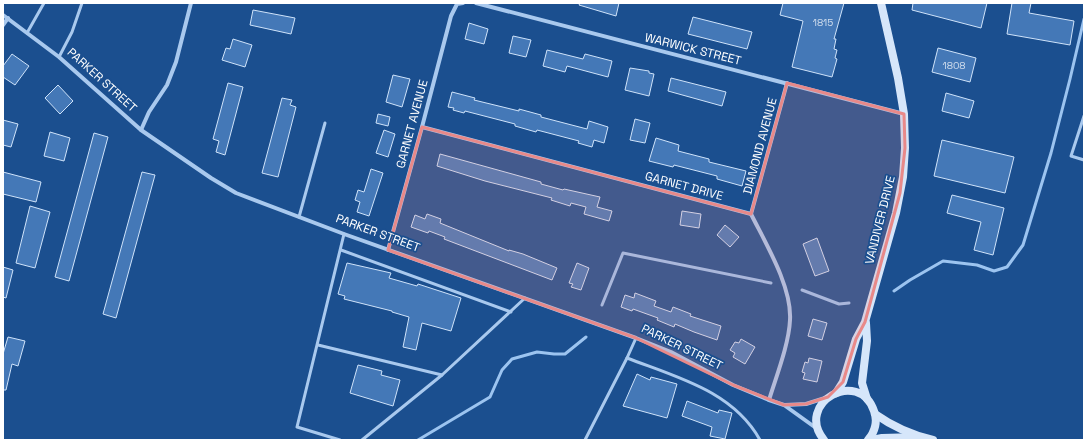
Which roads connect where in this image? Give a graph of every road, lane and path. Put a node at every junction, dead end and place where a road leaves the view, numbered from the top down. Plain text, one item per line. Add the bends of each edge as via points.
1 (44, 3) edge
2 (82, 3) edge
3 (191, 3) edge
4 (463, 3) edge
5 (476, 3) edge
6 (881, 3) edge
7 (457, 4) edge
8 (3, 15) edge
9 (8, 18) junction
10 (3, 25) edge
11 (28, 33) junction
12 (59, 57) junction
13 (787, 83) junction
14 (904, 114) junction
15 (1084, 116) edge
16 (325, 124) dead end
17 (1083, 125) edge
18 (422, 127) junction
19 (141, 130) junction
20 (1084, 160) edge
21 (751, 214) junction
22 (299, 217) junction
23 (344, 234) junction
24 (341, 250) junction
25 (388, 250) junction
26 (526, 298) junction
27 (511, 312) junction
28 (866, 322) junction
29 (636, 338) junction
30 (318, 345) junction
31 (627, 358) junction
32 (442, 375) junction
33 (832, 395) junction
34 (867, 399) junction
35 (769, 400) junction
36 (784, 405) junction
37 (875, 414) junction
38 (818, 429) junction
39 (920, 437) junction
40 (823, 439) edge
41 (340, 440) edge
42 (362, 440) edge
43 (585, 440) edge
44 (760, 440) edge
45 (868, 440) edge
46 (872, 440) edge
47 (933, 440) edge

1 - 11 lane
2 - 12 lane via 72,32
3 - 19 street via 176,62 167,85 149,112
4 - 7 street
5 - 13 street, WARWICK STREET
6 - 14 main road, VANDIVER DRIVE
7 - 18 street, GARNET AVENUE via 451,16
8 - 9 street, PARKER STREET
9 - 10 street
9 - 11 street, PARKER STREET
11 - 12 street, PARKER STREET
12 - 19 street, PARKER STREET
13 - 14 street, WARWICK STREET
13 - 21 street, DIAMOND AVENUE
14 - 28 main road, VANDIVER DRIVE via 903,177
15 - 17 lane
16 - 22 lane
17 - 20 lane via 1071,156
18 - 21 street, GARNET DRIVE
18 - 25 street, GARNET AVENUE
19 - 22 street, PARKER STREET via 236,192
21 - 35 street via 778,268 787,294 790,319 788,336
22 - 23 street, PARKER STREET
23 - 24 lane
23 - 25 street, PARKER STREET
24 - 27 lane
24 - 30 lane
25 - 26 street, PARKER STREET
26 - 27 lane
26 - 29 street, PARKER STREET
27 - 32 lane
28 - 33 main road, VANDIVER DRIVE via 856,339 843,382
28 - 34 main road, VANDIVER DRIVE via 867,341 862,384
29 - 31 lane
29 - 35 street, PARKER STREET via 671,352 733,386
30 - 32 lane
30 - 41 lane via 298,427
31 - 43 lane
31 - 44 lane via 718,396 745,419
32 - 42 lane
33 - 34 main road via 852,391
33 - 36 street, PARKER STREET via 806,404
33 - 38 main road, VANDIVER DRIVE via 819,409 816,419
34 - 37 main road, VANDIVER DRIVE
35 - 36 street, PARKER STREET
36 - 38 street, PARKER STREET
37 - 39 main road via 886,422
37 - 45 main road via 875,427
38 - 40 main road
39 - 46 main road
39 - 47 main road

